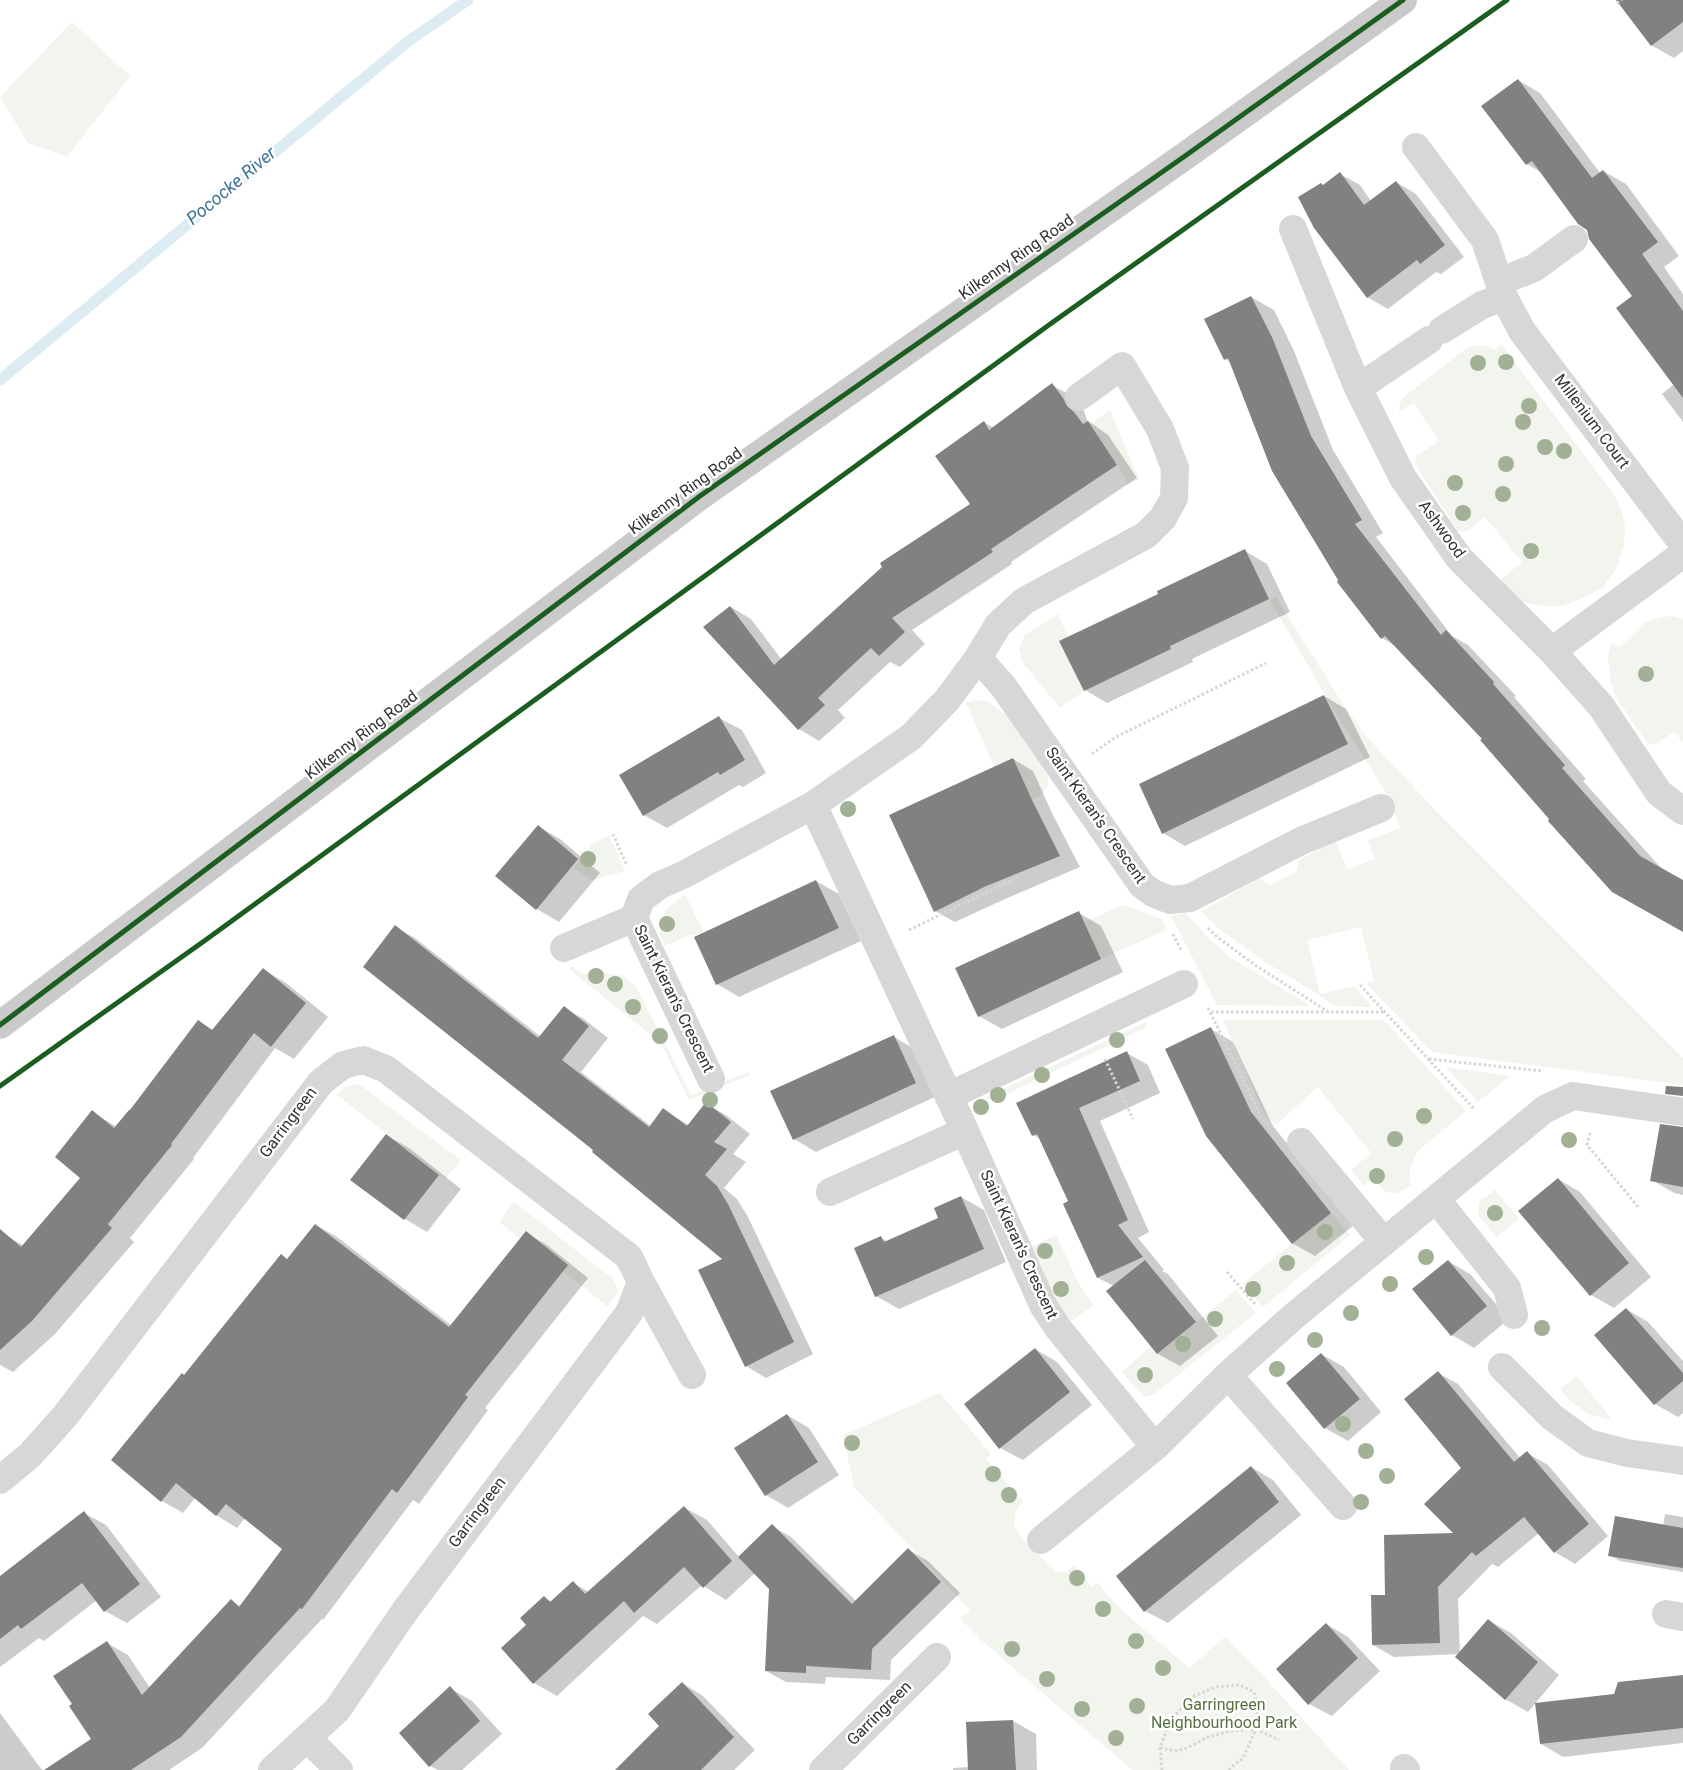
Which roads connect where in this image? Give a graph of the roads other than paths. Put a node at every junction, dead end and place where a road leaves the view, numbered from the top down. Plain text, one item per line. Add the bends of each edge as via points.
1 (1403, 0) edge
2 (1416, 147) dead end
3 (1293, 229) dead end
4 (1574, 239) dead end
5 (1501, 290) junction
6 (1358, 388) junction
7 (1079, 397) dead end
8 (1683, 544) edge
9 (1683, 554) edge
10 (1552, 651) junction
11 (978, 658) junction
12 (813, 804) junction
13 (1381, 808) dead end
14 (1683, 811) edge
15 (634, 918) junction
16 (564, 948) dead end
17 (1184, 984) dead end
18 (0, 1025) edge
19 (711, 1079) dead end
20 (949, 1096) junction
21 (1683, 1112) edge
22 (966, 1131) junction
23 (1300, 1142) dead end
24 (830, 1192) dead end
25 (1436, 1199) junction
26 (1384, 1242) junction
27 (641, 1282) junction
28 (1514, 1315) dead end
29 (1502, 1367) dead end
30 (692, 1375) dead end
31 (1228, 1375) junction
32 (1155, 1447) junction
33 (1683, 1461) edge
34 (0, 1480) edge
35 (1343, 1506) dead end
36 (1041, 1540) dead end
37 (937, 1657) dead end
38 (307, 1738) junction
39 (272, 1770) edge
40 (339, 1770) edge
41 (824, 1770) edge

1 - 18 main road, Kilkenny Ring Road via 700,496
2 - 5 street via 1485,240
3 - 6 street, Ashwood
4 - 5 street
5 - 6 street
5 - 8 street, Millenium Court via 1522,331
6 - 10 street, Ashwood via 1403,478 1459,558
7 - 11 street, Saint Kieran's Crescent via 1122,366 1160,429 1175,468 1174,498 1163,518 1146,534 1024,601 998,625
9 - 10 street
10 - 14 street, Ashwood via 1601,706 1659,793
11 - 12 street, Saint Kieran's Crescent via 947,700 911,737
11 - 13 street, Saint Kieran's Crescent via 1003,686 1142,885 1170,900 1190,898 1301,840
12 - 15 street, Saint Kieran's Crescent via 660,885 641,899
12 - 20 street, Saint Kieran's Crescent
15 - 16 street, Saint Kieran's Crescent
15 - 19 street, Saint Kieran's Crescent
17 - 20 street
20 - 22 street, Saint Kieran's Crescent
21 - 25 street via 1573,1096 1545,1109
22 - 24 street
22 - 32 street, Saint Kieran's Crescent via 1043,1305
23 - 26 street
25 - 26 street
25 - 28 street via 1508,1288
26 - 31 street
27 - 30 street, Garringreen
27 - 34 street, Garringreen via 629,1257 386,1068 363,1060 343,1065 321,1082 65,1416 30,1455
27 - 38 street, Garringreen via 629,1313 405,1611 337,1710
29 - 33 street via 1552,1417 1588,1442 1628,1453
31 - 32 street
31 - 35 street
32 - 36 street
37 - 41 street, Garringreen
38 - 39 street, Garringreen
38 - 40 street

